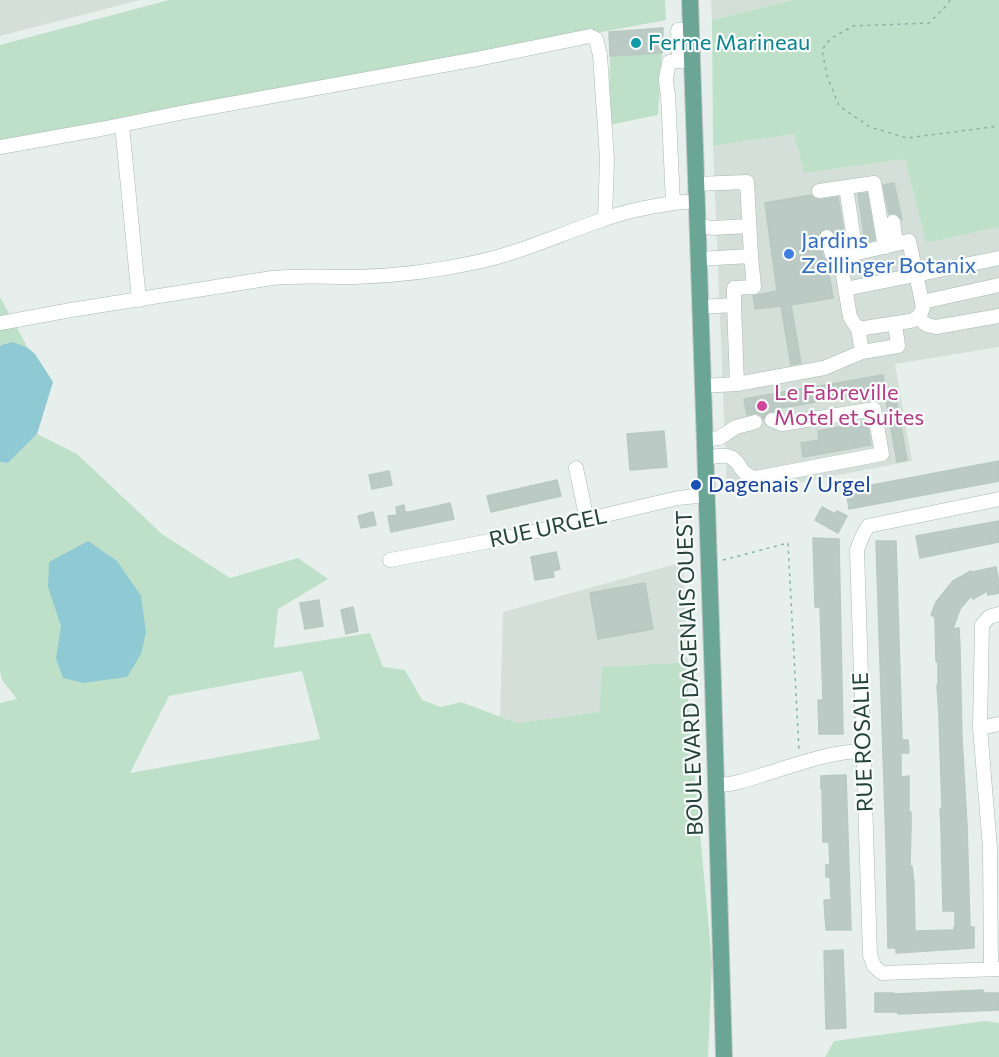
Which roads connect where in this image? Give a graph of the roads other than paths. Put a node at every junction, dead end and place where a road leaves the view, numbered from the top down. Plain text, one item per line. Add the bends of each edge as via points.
1 (690, 0) edge
2 (686, 61) junction
3 (122, 125) junction
4 (0, 147) edge
5 (846, 187) junction
6 (819, 191) dead end
7 (696, 193) junction
8 (673, 203) junction
9 (605, 219) junction
10 (892, 222) dead end
11 (697, 225) junction
12 (749, 226) junction
13 (827, 237) dead end
14 (891, 245) junction
15 (856, 253) junction
16 (752, 256) junction
17 (840, 256) junction
18 (999, 258) edge
19 (698, 259) junction
20 (916, 274) junction
21 (999, 285) edge
22 (845, 289) junction
23 (139, 300) junction
24 (922, 302) junction
25 (734, 305) junction
26 (700, 307) junction
27 (999, 316) edge
28 (918, 318) junction
29 (0, 323) edge
30 (895, 324) junction
31 (858, 329) junction
32 (862, 352) junction
33 (737, 384) junction
34 (702, 386) junction
35 (772, 420) dead end
36 (755, 422) dead end
37 (704, 440) junction
38 (705, 459) junction
39 (576, 468) dead end
40 (707, 495) junction
41 (999, 499) edge
42 (586, 520) junction
43 (390, 560) dead end
44 (999, 614) edge
45 (999, 724) edge
46 (980, 728) junction
47 (863, 751) junction
48 (716, 785) junction
49 (994, 847) edge
50 (995, 969) edge
51 (724, 1057) edge

1 - 2 main road, BOULEVARD DAGENAIS OUEST
2 - 7 main road, BOULEVARD DAGENAIS OUEST
2 - 8 street via 669,62 666,77
3 - 4 street
3 - 9 street via 590,36 596,39 600,55 607,159
3 - 23 street
5 - 6 street
5 - 14 street via 874,183
5 - 15 street
7 - 8 street
7 - 11 main road, BOULEVARD DAGENAIS OUEST
7 - 12 street via 747,182
8 - 9 street
9 - 23 street via 498,257 437,270 365,277 272,278
10 - 14 street
11 - 12 street
11 - 19 main road, BOULEVARD DAGENAIS OUEST
12 - 16 street
13 - 17 street via 832,255
14 - 15 street
14 - 20 street via 909,241
15 - 17 street
16 - 19 street
16 - 25 street via 754,287 734,288
17 - 22 street
18 - 20 street
19 - 26 main road, BOULEVARD DAGENAIS OUEST
20 - 22 street
20 - 24 street
21 - 24 street
22 - 31 street via 850,317
23 - 29 street
24 - 28 street
25 - 26 street
25 - 33 street
26 - 34 main road, BOULEVARD DAGENAIS OUEST
27 - 28 street via 936,327
28 - 30 street
30 - 31 street
30 - 32 street via 898,345
31 - 32 street
32 - 33 street via 824,368
33 - 34 street
34 - 37 main road, BOULEVARD DAGENAIS OUEST
35 - 38 street via 782,424 874,409 882,454 756,478 743,473 729,456
36 - 37 street via 736,427 719,438
37 - 38 main road, BOULEVARD DAGENAIS OUEST
38 - 40 main road, BOULEVARD DAGENAIS OUEST
39 - 42 street
40 - 42 street, RUE URGEL
40 - 48 main road, BOULEVARD DAGENAIS OUEST
41 - 47 street, RUE ROSALIE via 868,526 862,537 857,550
42 - 43 street, RUE URGEL
44 - 46 street via 982,625
45 - 46 street
46 - 49 street
47 - 48 street via 838,753 737,783
47 - 50 street, RUE ROSALIE via 870,955 874,966 882,973
48 - 51 main road, BOULEVARD DAGENAIS OUEST
49 - 50 street

